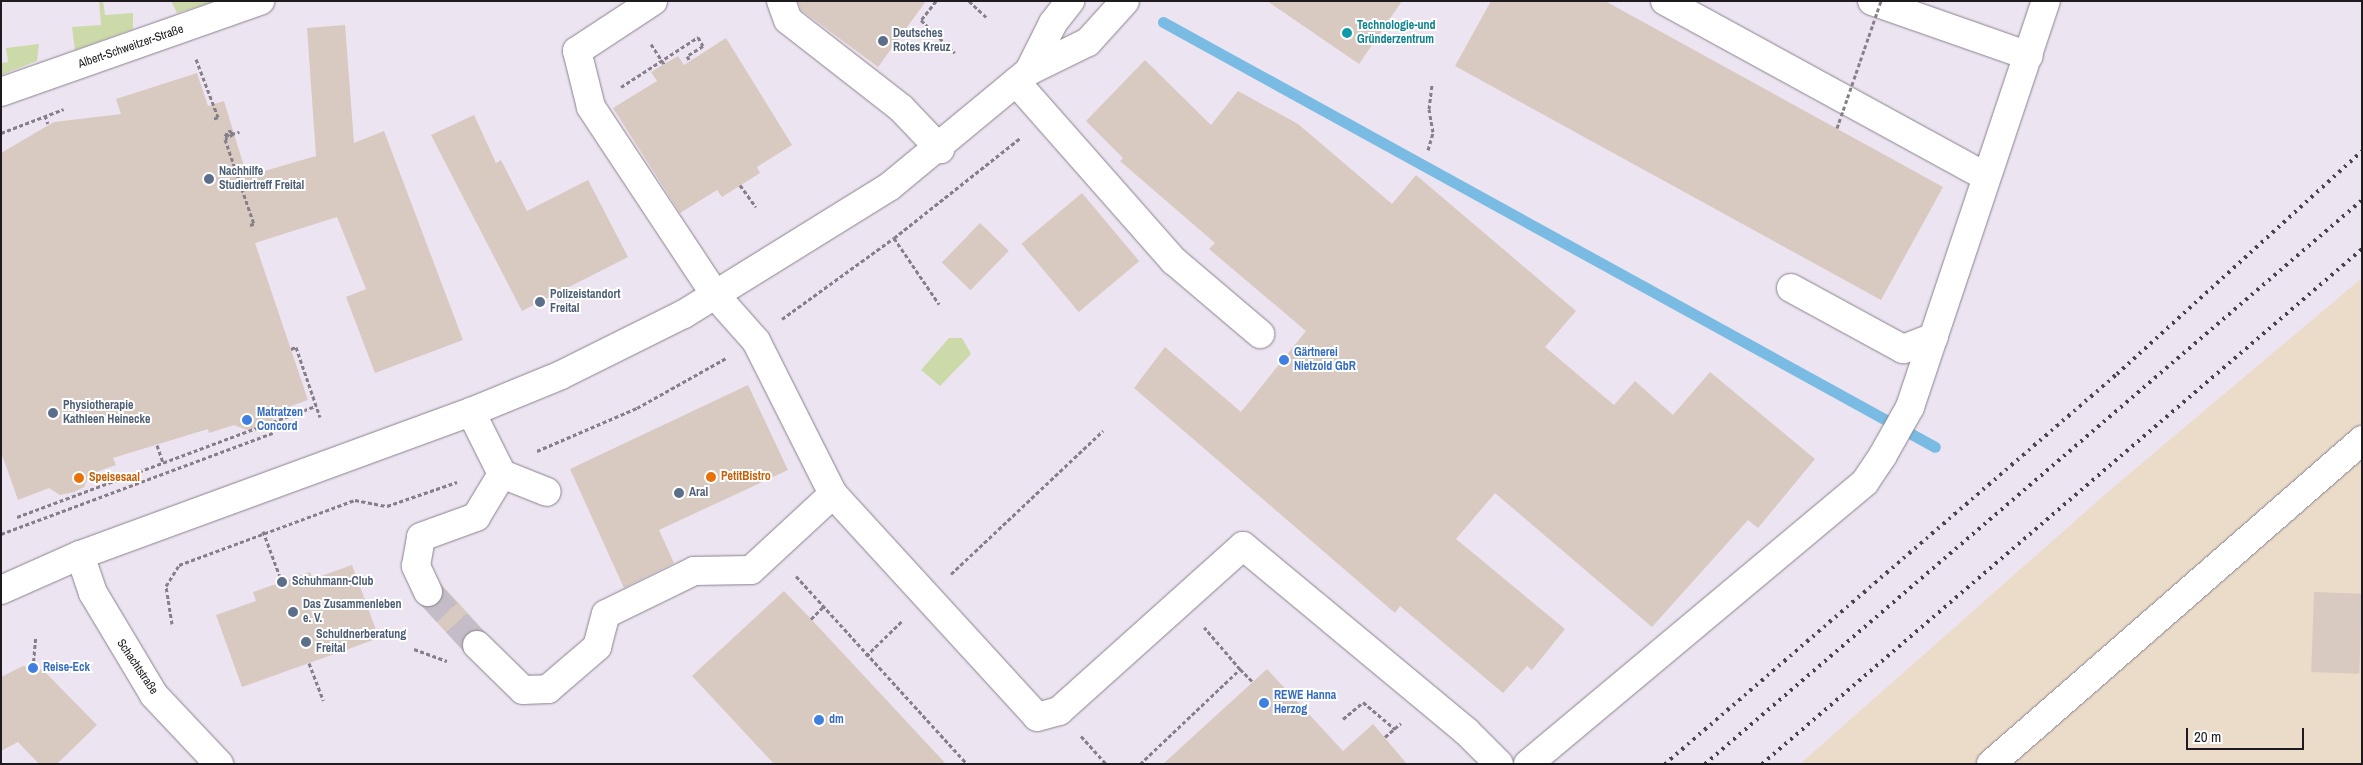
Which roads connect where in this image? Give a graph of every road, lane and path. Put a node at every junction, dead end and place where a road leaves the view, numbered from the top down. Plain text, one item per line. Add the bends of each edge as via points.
1 (260, 1) edge
2 (652, 1) edge
3 (782, 1) edge
4 (969, 1) edge
5 (1070, 1) edge
6 (1125, 1) edge
7 (1665, 1) edge
8 (1872, 1) edge
9 (1880, 1) edge
10 (2046, 1) edge
11 (935, 2) edge
12 (988, 19) dead end
13 (955, 54) dead end
14 (2029, 56) junction
15 (196, 57) dead end
16 (690, 61) dead end
17 (1023, 77) junction
18 (1432, 84) dead end
19 (1, 92) edge
20 (591, 107) junction
21 (213, 119) dead end
22 (1837, 128) dead end
23 (239, 132) dead end
24 (940, 149) junction
25 (1428, 150) dead end
26 (1985, 176) junction
27 (740, 185) dead end
28 (756, 207) dead end
29 (249, 225) dead end
30 (894, 238) dead end
31 (1791, 288) dead end
32 (716, 296) junction
33 (939, 304) dead end
34 (1260, 334) dead end
35 (1934, 337) junction
36 (291, 349) dead end
37 (316, 406) junction
38 (471, 412) junction
39 (320, 417) dead end
40 (1103, 432) dead end
41 (273, 433) dead end
42 (2362, 440) edge
43 (157, 445) dead end
44 (163, 462) junction
45 (502, 474) junction
46 (547, 492) dead end
47 (833, 494) junction
48 (17, 517) dead end
49 (263, 531) dead end
50 (1, 534) edge
51 (80, 555) junction
52 (796, 577) dead end
53 (282, 582) dead end
54 (1, 590) edge
55 (428, 592) tunnel mouth
56 (928, 596) junction
57 (824, 607) junction
58 (811, 619) dead end
59 (1198, 621) dead end
60 (36, 636) dead end
61 (477, 645) tunnel mouth
62 (866, 656) junction
63 (309, 663) dead end
64 (33, 668) dead end
65 (1240, 669) junction
66 (1253, 682) dead end
67 (323, 700) dead end
68 (1343, 719) dead end
69 (1385, 737) dead end
70 (219, 764) edge
71 (967, 764) edge
72 (1140, 764) edge
73 (1499, 764) edge
74 (1528, 764) edge
75 (1991, 764) edge

1 - 19 street, Albert-Schweitzer-Straße
2 - 20 street via 577,51
3 - 24 street via 788,20 901,108
4 - 12 path
5 - 17 street via 1053,23
6 - 17 street via 1088,42
7 - 26 street
8 - 14 street
9 - 22 path, bridge
10 - 14 street
11 - 13 path via 921,20
14 - 26 street
15 - 21 path via 218,117
16 - 20 path via 687,56 703,46 698,37
17 - 24 street
17 - 34 street via 1174,261
18 - 25 path via 1429,109 1433,132
20 - 32 street
23 - 29 path via 225,139 254,224
24 - 32 street via 889,187
26 - 35 street
27 - 28 path
30 - 33 path
31 - 35 street via 1903,349
32 - 38 street via 561,375
32 - 47 street via 756,341
35 - 74 street via 1910,407 1865,482
36 - 37 path via 296,347
37 - 39 path
37 - 44 path
38 - 45 street
38 - 51 street
40 - 56 path
41 - 50 path
42 - 75 street
43 - 44 path
44 - 48 path
45 - 46 street
45 - 55 street via 476,517 421,537 416,566
47 - 56 street
47 - 61 street via 751,570 694,571 606,614 597,647 548,689 524,690
49 - 53 path
51 - 54 street
51 - 70 street, Schachtstraße via 93,593 149,687
52 - 57 path
56 - 62 path
56 - 73 street via 1037,717 1058,711 1243,546 1467,732
57 - 58 path
57 - 62 path
59 - 65 path
60 - 64 path
62 - 71 path
63 - 67 path
65 - 66 path
65 - 72 path
68 - 69 path via 1363,702 1394,729

